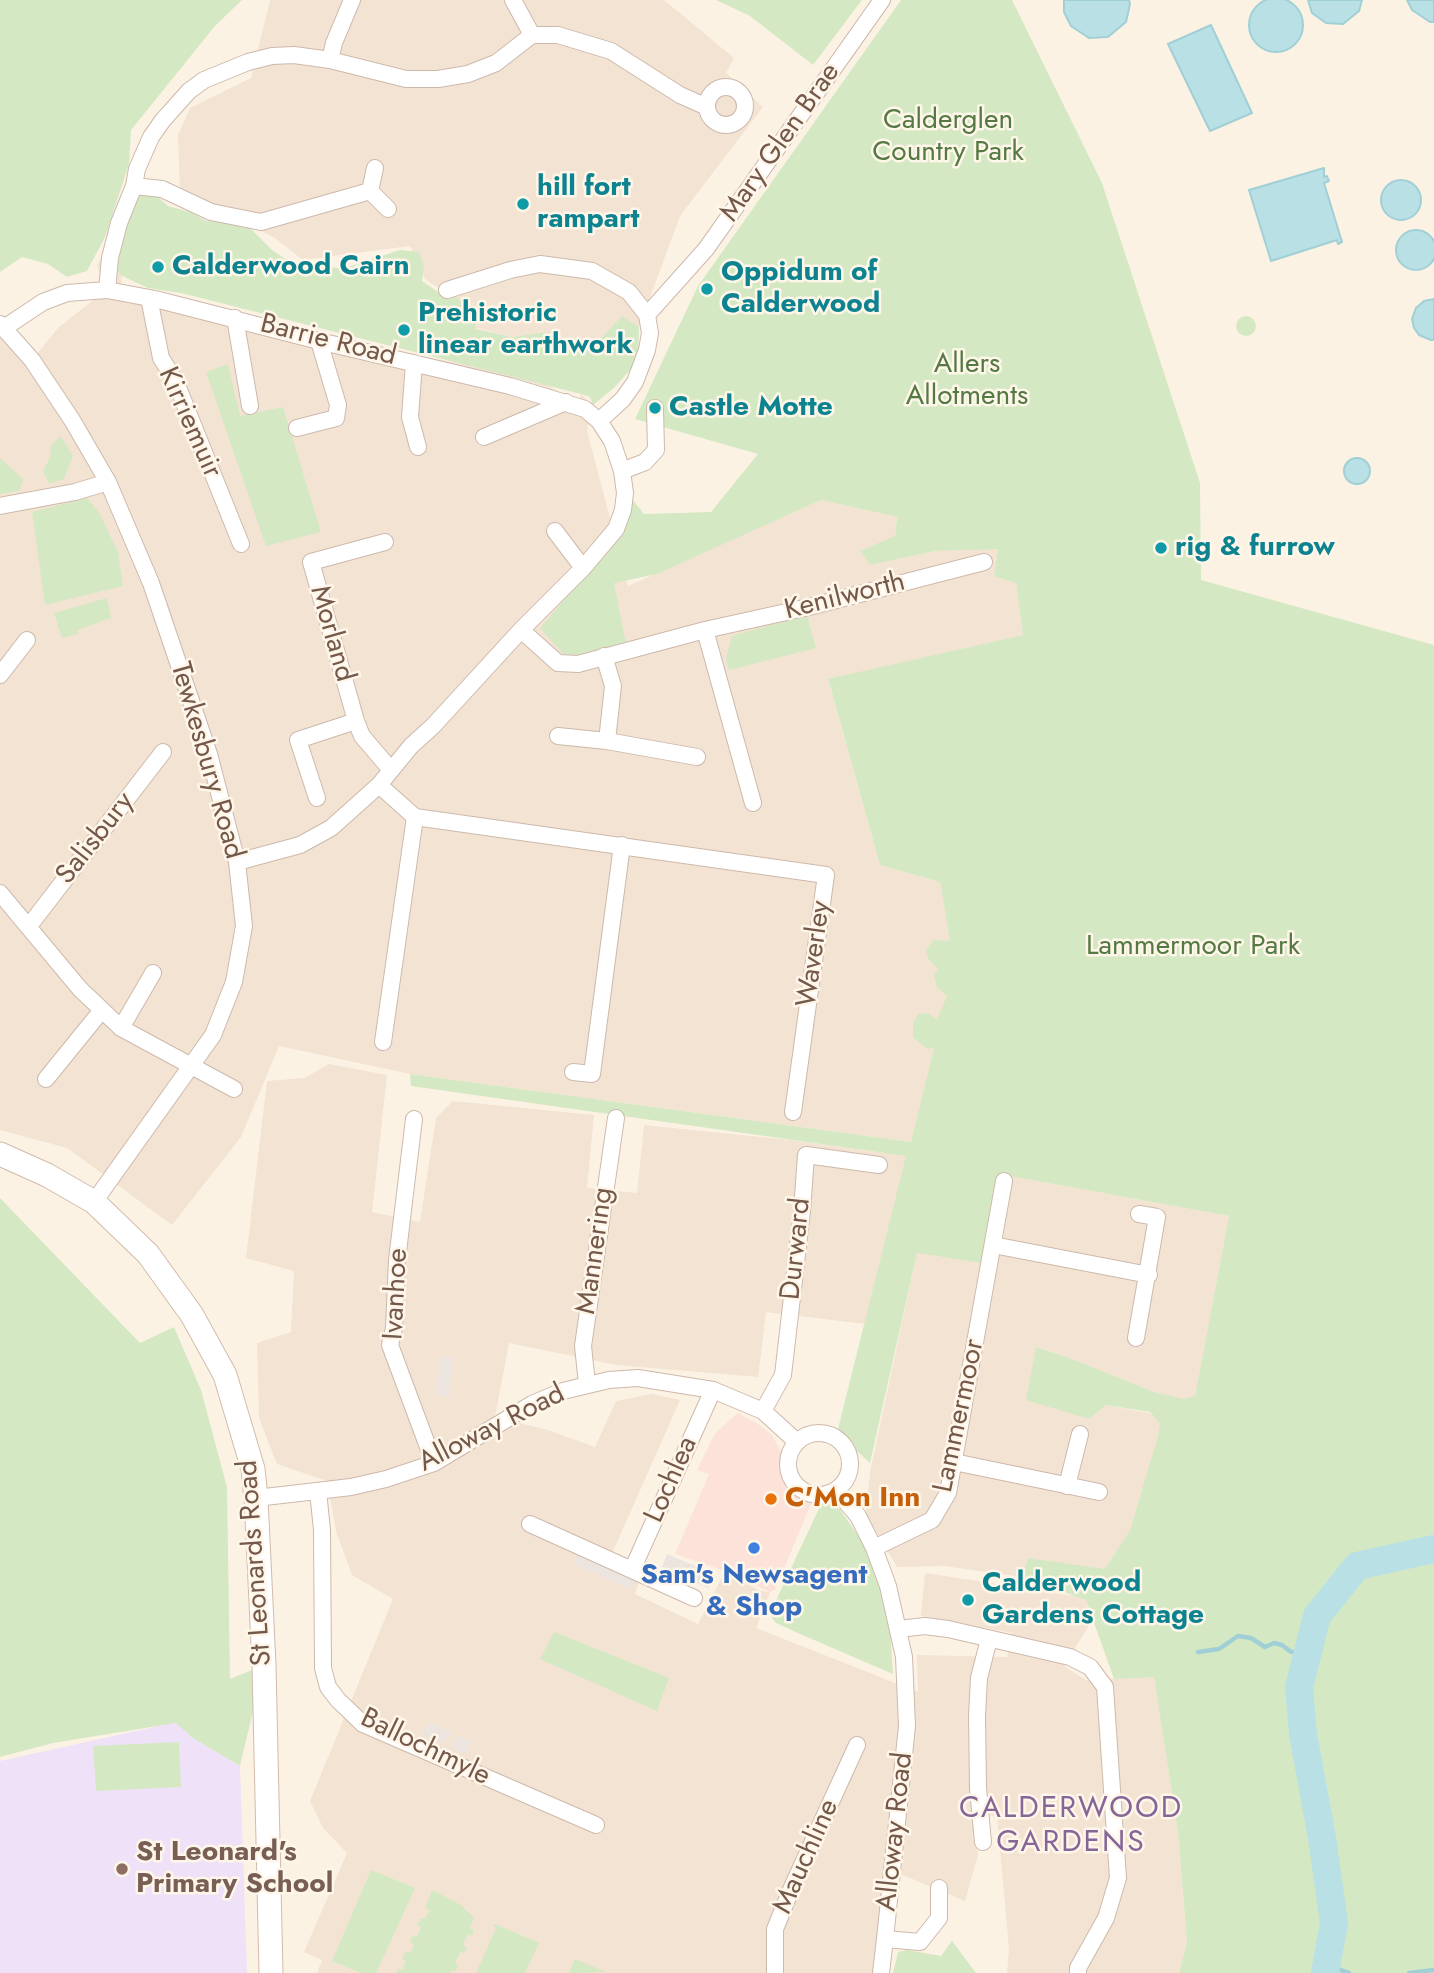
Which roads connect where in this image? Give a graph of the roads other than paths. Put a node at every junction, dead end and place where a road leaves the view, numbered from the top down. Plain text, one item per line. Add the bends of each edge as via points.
1 (352, 0) edge
2 (513, 0) edge
3 (883, 0) edge
4 (532, 36) junction
5 (330, 60) junction
6 (707, 107) dead end
7 (375, 168) dead end
8 (134, 186) junction
9 (370, 191) junction
10 (388, 209) dead end
11 (107, 290) junction
12 (447, 290) dead end
13 (149, 298) junction
14 (647, 315) junction
15 (235, 318) junction
16 (2, 326) edge
17 (318, 341) junction
18 (414, 363) junction
19 (566, 402) junction
20 (250, 406) dead end
21 (655, 408) dead end
22 (599, 421) junction
23 (297, 429) dead end
24 (484, 437) dead end
25 (418, 447) dead end
26 (622, 471) junction
27 (108, 482) junction
28 (0, 506) edge
29 (555, 531) dead end
30 (385, 542) dead end
31 (241, 544) dead end
32 (984, 562) dead end
33 (583, 568) junction
34 (521, 630) junction
35 (705, 630) junction
36 (27, 640) dead end
37 (604, 656) junction
38 (0, 675) edge
39 (356, 722) junction
40 (558, 736) dead end
41 (607, 741) junction
42 (163, 752) dead end
43 (697, 757) dead end
44 (391, 769) junction
45 (379, 785) junction
46 (317, 798) dead end
47 (753, 803) dead end
48 (415, 817) junction
49 (622, 845) junction
50 (237, 862) junction
51 (0, 893) edge
52 (29, 926) junction
53 (153, 972) dead end
54 (102, 1010) junction
55 (121, 1028) junction
56 (383, 1042) dead end
57 (191, 1068) junction
58 (573, 1072) dead end
59 (46, 1079) dead end
60 (234, 1089) dead end
61 (793, 1112) dead end
62 (616, 1118) dead end
63 (414, 1119) dead end
64 (0, 1154) edge
65 (879, 1165) dead end
66 (1004, 1181) dead end
67 (94, 1202) junction
68 (1139, 1214) dead end
69 (993, 1245) junction
70 (1149, 1275) junction
71 (1136, 1338) dead end
72 (587, 1384) junction
73 (713, 1390) junction
74 (763, 1411) junction
75 (1080, 1434) dead end
76 (797, 1442) junction
77 (954, 1462) junction
78 (434, 1463) junction
79 (1067, 1486) junction
80 (836, 1490) junction
81 (318, 1491) junction
82 (1100, 1492) dead end
83 (256, 1498) junction
84 (530, 1524) dead end
85 (874, 1548) junction
86 (632, 1570) junction
87 (694, 1598) dead end
88 (899, 1629) junction
89 (989, 1639) junction
90 (857, 1745) dead end
91 (596, 1825) dead end
92 (983, 1842) dead end
93 (939, 1888) dead end
94 (885, 1939) junction
95 (271, 1973) edge
96 (775, 1973) edge
97 (881, 1973) edge
98 (1078, 1973) edge

1 - 5 street
2 - 4 street
3 - 14 street, Mary Glen Brae via 706,249
4 - 5 street via 496,63 438,79 406,79
4 - 6 street via 558,35 611,51
5 - 8 street via 272,56 204,80 188,91 151,137
7 - 9 street
8 - 9 street via 162,189 211,212 261,222
8 - 11 street via 110,258
9 - 10 street
11 - 13 street, Barrie Road
11 - 16 street, Barrie Road via 67,293
12 - 14 street via 510,270 540,264 564,266 606,277 629,292
13 - 15 street, Barrie Road
13 - 31 street, Kirriemuir via 161,358 175,380
14 - 22 street via 647,351 635,382
15 - 17 street, Barrie Road
15 - 20 street
16 - 27 street, Tewkesbury Road via 32,360
17 - 18 street, Barrie Road
17 - 23 street via 338,405 336,418
18 - 19 street, Barrie Road
18 - 25 street via 410,416
19 - 22 street, Barrie Road
19 - 24 street
21 - 26 street via 656,450 645,462
22 - 26 street
26 - 33 street via 625,493 617,528
27 - 28 street
27 - 50 street, Tewkesbury Road via 151,583 209,754
29 - 33 street
30 - 39 street, Morland via 311,562
32 - 35 street, Kenilworth
33 - 34 street
34 - 37 street, Kenilworth via 558,663 578,664
34 - 44 street
35 - 37 street, Kenilworth
35 - 47 street
36 - 38 street
37 - 41 street via 613,686
39 - 44 street, Morland via 362,736
39 - 46 street via 298,740
40 - 41 street
41 - 43 street
42 - 52 street, Salisbury
44 - 45 street
45 - 48 street
45 - 50 street via 315,838
48 - 49 street, Waverley
48 - 56 street
49 - 58 street via 592,1074
49 - 61 street, Waverley via 826,875
50 - 57 street, Tewkesbury Road via 244,926 234,982 213,1035
51 - 52 street
52 - 54 street
53 - 55 street
54 - 55 street
54 - 59 street
55 - 57 street
57 - 60 street
57 - 67 street, Tewkesbury Road
62 - 72 street, Mannering via 583,1346
63 - 78 street, Ivanhoe via 390,1345
64 - 67 street, St Leonards Road
65 - 74 street, Durward via 806,1155 783,1375
66 - 69 street, Lammermoor
67 - 83 street, St Leonards Road via 148,1254 192,1315 225,1375 246,1439
68 - 70 street via 1157,1217
69 - 70 street
69 - 77 street, Lammermoor
70 - 71 street
72 - 73 street, Alloway Road via 638,1378
72 - 78 street, Alloway Road via 532,1404
73 - 74 street, Alloway Road
73 - 86 street, Lochlea
74 - 76 street, Alloway Road
75 - 79 street
76 - 80 street via 788,1460 792,1480 808,1493
76 - 80 street via 822,1433 845,1447 848,1475
77 - 79 street
77 - 85 street, Lammermoor via 948,1493 932,1520
78 - 81 street, Alloway Road via 386,1479
79 - 82 street
80 - 85 street, Alloway Road via 858,1516
81 - 83 street, Alloway Road
81 - 91 street, Ballochmyle via 327,1687 363,1724
83 - 95 street, St Leonards Road
84 - 86 street
85 - 88 street, Alloway Road
86 - 87 street
88 - 89 street via 925,1626
88 - 94 street, Alloway Road via 907,1726
89 - 92 street via 979,1678 977,1714
89 - 98 street via 1070,1657 1090,1667 1105,1688 1118,1878 1106,1918
90 - 96 street, Mauchline via 775,1929
93 - 94 street, Alloway Road via 939,1918 919,1942
94 - 97 street, Alloway Road

